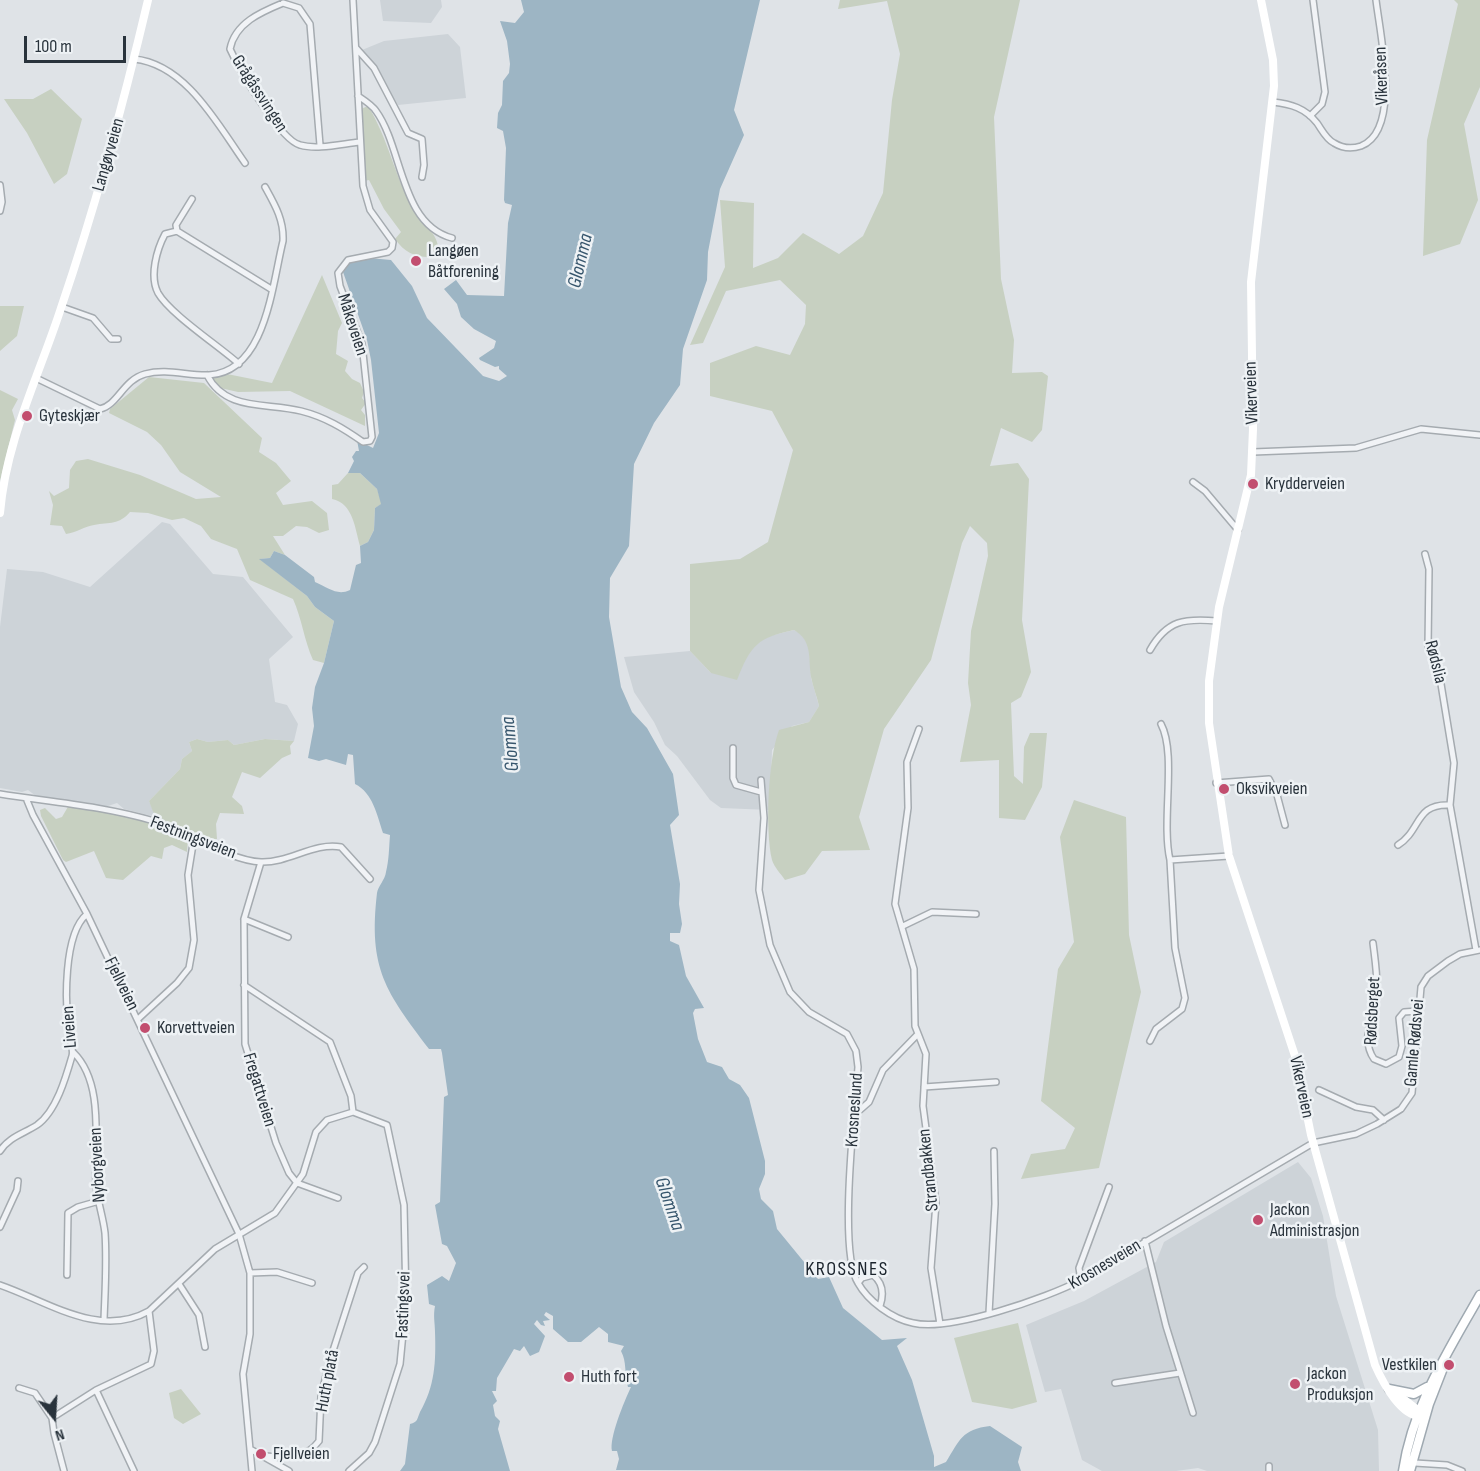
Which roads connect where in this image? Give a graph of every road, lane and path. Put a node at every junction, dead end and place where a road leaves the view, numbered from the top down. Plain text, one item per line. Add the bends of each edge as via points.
1 (148, 0) edge
2 (353, 0) edge
3 (1260, 0) edge
4 (1313, 0) edge
5 (1376, 0) edge
6 (283, 2) edge
7 (356, 48) junction
8 (134, 59) junction
9 (358, 96) junction
10 (1273, 102) junction
11 (1310, 116) junction
12 (360, 142) junction
13 (320, 145) junction
14 (244, 163) dead end
15 (422, 177) dead end
16 (0, 185) edge
17 (265, 187) dead end
18 (192, 199) dead end
19 (0, 211) edge
20 (177, 231) junction
21 (452, 238) dead end
22 (271, 289) junction
23 (62, 307) junction
24 (118, 339) dead end
25 (240, 364) junction
26 (207, 375) junction
27 (36, 378) junction
28 (1480, 435) edge
29 (1253, 452) junction
30 (1193, 482) dead end
31 (1, 496) edge
32 (0, 513) edge
33 (1239, 531) junction
34 (1425, 554) dead end
35 (1217, 621) junction
36 (1150, 650) dead end
37 (1161, 724) dead end
38 (919, 729) dead end
39 (733, 748) dead end
40 (761, 780) dead end
41 (1216, 783) junction
42 (761, 792) junction
43 (0, 794) edge
44 (27, 798) junction
45 (1450, 805) junction
46 (1285, 825) dead end
47 (194, 838) junction
48 (1398, 845) dead end
49 (1229, 856) junction
50 (1170, 860) junction
51 (261, 862) junction
52 (370, 879) dead end
53 (87, 914) junction
54 (976, 914) dead end
55 (244, 919) junction
56 (903, 926) junction
57 (288, 936) dead end
58 (1373, 943) dead end
59 (1478, 950) edge
60 (244, 985) junction
61 (1418, 1011) junction
62 (138, 1019) junction
63 (917, 1035) junction
64 (1150, 1041) dead end
65 (74, 1052) junction
66 (996, 1082) dead end
67 (924, 1087) junction
68 (1319, 1090) dead end
69 (353, 1112) junction
70 (853, 1116) junction
71 (1384, 1120) junction
72 (1313, 1143) junction
73 (0, 1151) edge
74 (994, 1151) dead end
75 (18, 1181) dead end
76 (297, 1183) junction
77 (1109, 1187) dead end
78 (338, 1198) dead end
79 (99, 1201) junction
80 (0, 1227) edge
81 (238, 1234) junction
82 (1145, 1241) junction
83 (364, 1268) dead end
84 (250, 1273) junction
85 (67, 1275) dead end
86 (1081, 1280) junction
87 (312, 1283) dead end
88 (858, 1283) junction
89 (179, 1284) junction
90 (0, 1285) edge
91 (1480, 1295) edge
92 (880, 1306) junction
93 (149, 1311) junction
94 (988, 1313) junction
95 (104, 1320) junction
96 (940, 1324) junction
97 (205, 1347) dead end
98 (1450, 1348) junction
99 (1180, 1373) junction
100 (1115, 1383) dead end
101 (1428, 1387) junction
102 (20, 1388) dead end
103 (1389, 1389) junction
104 (96, 1390) junction
105 (1193, 1413) dead end
106 (1420, 1414) junction
107 (52, 1418) junction
108 (250, 1449) junction
109 (266, 1456) junction
110 (1413, 1467) edge
111 (64, 1471) edge
112 (134, 1471) edge
113 (252, 1471) edge
114 (289, 1471) edge
115 (349, 1471) edge
116 (1403, 1471) edge
117 (1461, 1471) edge

1 - 8 main road, Langøyveien
2 - 7 street, Måkeveien
3 - 10 main road, Vikerveien via 1273,60
4 - 11 street via 1325,92 1322,104
5 - 11 street, Vikeråsen via 1385,72 1385,96 1377,132 1358,147 1342,147 1328,138
6 - 13 street via 299,8 310,24
6 - 13 street, Grågåssvingen via 242,26 230,49 284,136 297,145
7 - 9 street, Måkeveien
7 - 15 street via 374,68 408,133 422,138
8 - 14 street via 159,66 175,77 203,105
8 - 23 main road, Langøyveien via 112,150
9 - 12 street, Måkeveien
9 - 21 street via 377,111 419,211 441,235
10 - 11 street, Vikeråsen via 1301,108
10 - 29 main road, Vikerveien via 1251,282
12 - 13 street, Grågåssvingen
12 - 26 street, Måkeveien via 366,198 393,242 388,252 348,260 338,273 362,344 373,428 370,441 363,442 315,415 236,401 217,390
16 - 19 street
17 - 22 street via 284,229
18 - 20 street via 176,225
20 - 22 street
20 - 25 street via 165,234 159,244 155,267 158,291 168,304
22 - 25 street via 261,331 251,353
23 - 24 street via 93,318 111,339
23 - 27 main road, Langøyveien
25 - 26 street via 223,373
26 - 27 street via 162,371 143,374 128,382 100,410
27 - 31 main road, Langøyveien via 10,450
28 - 29 street via 1421,429 1356,448
29 - 33 main road, Vikerveien
30 - 33 street
31 - 32 main road, Langøyveien
33 - 35 main road, Vikerveien
34 - 45 street, Rødslia via 1429,569 1428,647 1439,672 1454,763
35 - 36 street via 1173,624
35 - 41 main road, Vikerveien via 1208,704
37 - 50 street via 1168,743 1166,824
38 - 56 street, Strandbakken via 906,772 908,808 895,904
39 - 42 street via 736,785
40 - 42 street, Krosneslund
41 - 46 street via 1269,779
41 - 49 main road, Vikerveien
42 - 70 street, Krosneslund via 764,818 759,890 770,945 783,979 796,999 809,1012 844,1031 853,1042 858,1067
43 - 44 street, Festningsveien
44 - 47 street, Festningsveien via 113,810
44 - 53 street, Fjellveien
45 - 48 street via 1429,809
45 - 59 street, Rødslia
47 - 51 street, Festningsveien
47 - 62 street via 188,875 194,940 189,968
49 - 50 street
49 - 72 main road, Vikerveien via 1295,1056
50 - 64 street via 1175,948 1185,998 1182,1009 1156,1029
51 - 52 street, Festningsveien via 334,846 348,852 356,867
51 - 55 street, Fregattveien
53 - 62 street, Fjellveien
53 - 65 street, Liveien via 76,928 70,951 69,1029
54 - 56 street via 932,912
55 - 57 street
55 - 60 street, Fregattveien
56 - 63 street, Strandbakken via 915,978
58 - 61 street, Rødsberget via 1376,998 1368,1041 1374,1059 1386,1064 1399,1057 1399,1018 1404,1012
59 - 61 street, Gamle Rødsvei via 1454,957 1428,976 1419,993
60 - 69 street via 330,1042 351,1096
60 - 76 street, Fregattveien via 245,1044 250,1064 282,1161
61 - 71 street, Gamle Rødsvei via 1412,1093 1401,1109
62 - 81 street, Fjellveien
63 - 67 street, Strandbakken via 926,1054
63 - 70 street via 883,1070 869,1102
65 - 73 street, Liveien via 45,1117 12,1138
65 - 79 street, Nyborgveien via 90,1076
66 - 67 street
67 - 96 street, Strandbakken via 923,1114 936,1203 931,1268
68 - 71 street via 1356,1107 1373,1110
69 - 76 street via 322,1124
69 - 115 street, Fastingsvei via 387,1125 404,1205 404,1334 398,1373 375,1442
70 - 88 street, Krosneslund via 849,1248 852,1272
71 - 72 street, Gamle Rødsvei via 1360,1132
72 - 82 street, Krosnesveien
72 - 103 main road, Vikerveien via 1375,1365
74 - 94 street
75 - 80 street
76 - 78 street
76 - 81 street via 267,1220
77 - 86 street via 1079,1268
79 - 85 street via 69,1213
79 - 95 street, Nyborgveien via 105,1244
81 - 84 street, Fjellveien
81 - 89 street via 215,1249
82 - 86 street, Krosnesveien
82 - 99 street
83 - 109 street, Huth platå via 358,1273 328,1363 321,1397 319,1441 295,1457
84 - 87 street via 277,1272
84 - 108 street, Fjellveien via 250,1334 243,1374
86 - 94 street, Krosnesveien via 1042,1299
88 - 92 street, Krosnesveien via 869,1299
88 - 92 street via 867,1275 877,1278 882,1290
89 - 93 street
89 - 97 street via 199,1315
90 - 95 street via 69,1314
91 - 98 main road
92 - 96 street, Krosnesveien via 913,1324
93 - 95 street via 131,1319
93 - 104 street via 154,1351 151,1364
94 - 96 street, Krosnesveien
98 - 101 main road
98 - 106 main road
99 - 100 street
99 - 105 street
101 - 103 main road via 1414,1394
101 - 106 main road
102 - 107 street via 35,1393
103 - 106 main road, Vikerveien
104 - 107 street
104 - 112 street
106 - 110 main road
106 - 116 main road
107 - 111 street
108 - 109 street
108 - 113 street, Fjellveien
109 - 114 street
110 - 117 street via 1447,1465

